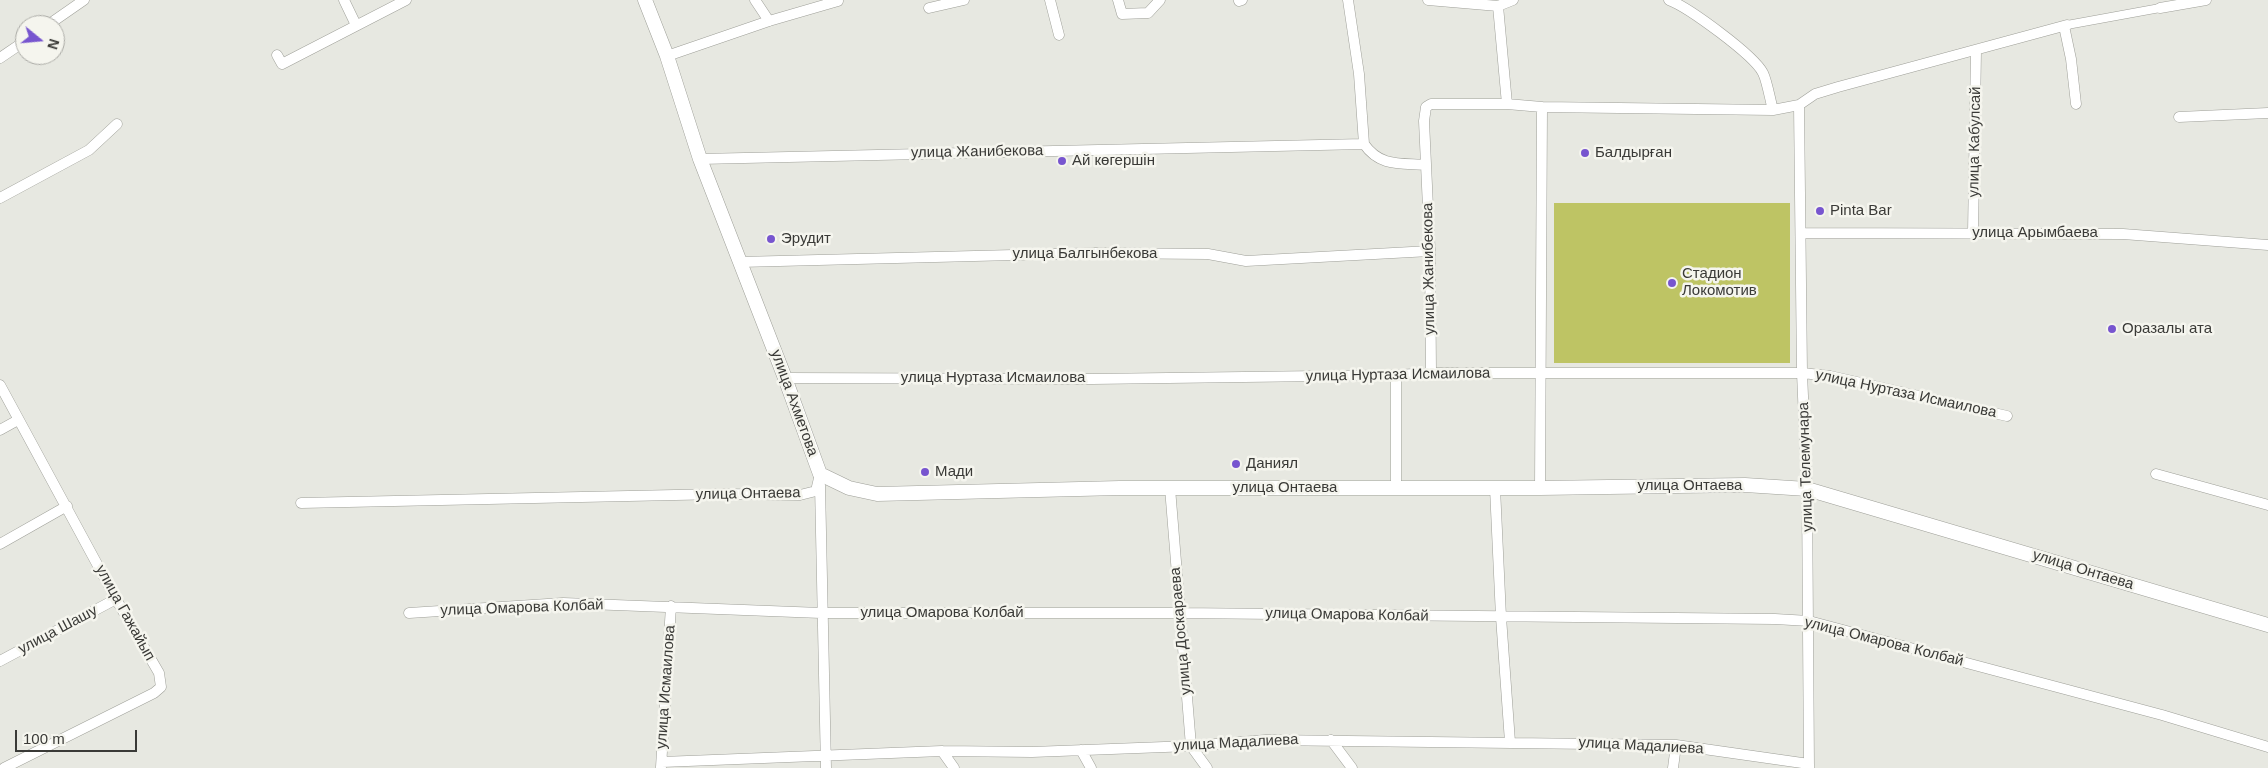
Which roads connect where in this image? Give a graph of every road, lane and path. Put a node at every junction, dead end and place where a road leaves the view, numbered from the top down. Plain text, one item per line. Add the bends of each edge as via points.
1 (84, 0) edge
2 (344, 0) edge
3 (406, 0) edge
4 (645, 0) edge
5 (755, 0) edge
6 (964, 0) edge
7 (1050, 0) edge
8 (1118, 0) edge
9 (1160, 0) edge
10 (1348, 0) edge
11 (1428, 0) edge
12 (1513, 0) edge
13 (1669, 0) edge
14 (2206, 0) edge
15 (838, 1) dead end
16 (1498, 6) junction
17 (929, 8) dead end
18 (2160, 8) joint
19 (62, 15) edge
20 (769, 21) junction
21 (356, 24) junction
22 (2066, 25) junction
23 (1059, 35) dead end
24 (15, 48) edge
25 (1976, 51) junction
26 (277, 55) dead end
27 (667, 56) junction
28 (0, 58) edge
29 (1507, 104) junction
30 (2076, 104) dead end
31 (1799, 106) junction
32 (1542, 107) junction
33 (1773, 110) junction
34 (2268, 114) edge
35 (2179, 117) dead end
36 (117, 124) dead end
37 (1364, 144) junction
38 (700, 159) junction
39 (1426, 165) junction
40 (0, 198) edge
41 (1801, 233) junction
42 (1973, 233) junction
43 (2268, 245) edge
44 (1430, 252) junction
45 (740, 262) junction
46 (1802, 372) junction
47 (1431, 373) junction
48 (1540, 373) junction
49 (1396, 375) junction
50 (785, 378) junction
51 (0, 385) edge
52 (2006, 416) dead end
53 (18, 420) junction
54 (0, 430) edge
55 (820, 474) junction
56 (2156, 474) dead end
57 (1396, 487) junction
58 (1170, 488) junction
59 (1495, 488) junction
60 (1540, 488) junction
61 (1808, 489) junction
62 (301, 503) dead end
63 (2268, 505) edge
64 (67, 506) junction
65 (0, 544) edge
66 (116, 599) junction
67 (671, 606) junction
68 (409, 613) dead end
69 (821, 613) junction
70 (1178, 613) junction
71 (1501, 617) junction
72 (1809, 621) junction
73 (2268, 625) edge
74 (0, 661) edge
75 (1331, 740) junction
76 (1510, 742) junction
77 (1676, 745) junction
78 (1191, 746) junction
79 (2268, 746) edge
80 (1081, 750) junction
81 (942, 751) junction
82 (825, 757) junction
83 (661, 765) edge
84 (1809, 766) edge
85 (4, 768) edge
86 (826, 768) edge
87 (954, 768) edge
88 (1091, 768) edge
89 (1207, 768) edge
90 (1352, 768) edge
91 (1674, 768) edge

1 - 19 street
2 - 21 street
3 - 21 street
4 - 27 main road, улица Ахметова
5 - 20 street
6 - 17 street
7 - 23 street
8 - 9 street via 1122,14 1148,13
10 - 37 street via 1359,74
11 - 16 street
12 - 16 street
13 - 33 street via 1688,9 1754,61 1763,73
14 - 18 street
15 - 20 street
16 - 29 street
18 - 22 street
20 - 27 street
21 - 26 street via 282,64
22 - 25 street
22 - 30 street
24 - 28 street
25 - 31 street via 1815,94
25 - 42 street, улица Кабулсай
27 - 38 main road, улица Ахметова
29 - 32 street
29 - 39 street, улица Жанибекова via 1431,104 1426,108 1424,120
31 - 33 street
31 - 41 street, улица Телемунара
32 - 33 street
32 - 48 street
34 - 35 street
36 - 40 street via 89,150
37 - 38 street, улица Жанибекова
37 - 39 street via 1381,161
38 - 45 main road, улица Ахметова
39 - 44 street, улица Жанибекова
41 - 42 street, улица Арымбаева
41 - 46 street, улица Телемунара
42 - 43 street, улица Арымбаева via 2123,234
44 - 45 street, улица Балгынбекова via 1246,262 1208,254 1092,253
44 - 47 street, улица Жанибекова
45 - 50 main road, улица Ахметова
46 - 48 street, улица Нуртаза Исмаилова
46 - 52 street, улица Нуртаза Исмаилова
46 - 61 street, улица Телемунара
47 - 48 street, улица Нуртаза Исмаилова
47 - 49 street, улица Нуртаза Исмаилова
48 - 60 street
49 - 50 street, улица Нуртаза Исмаилова via 1092,379
49 - 57 street
50 - 55 main road, улица Ахметова
51 - 53 street, улица Гажайып
53 - 54 street
53 - 64 street, улица Гажайып
55 - 58 main road, улица Онтаева via 849,488 877,494
55 - 62 street, улица Онтаева via 816,491 800,495
55 - 69 street, улица Ахметова
56 - 63 street
57 - 58 main road, улица Онтаева
57 - 59 main road, улица Онтаева
58 - 70 street, улица Доскараева
59 - 60 main road, улица Онтаева
59 - 71 street
60 - 61 main road, улица Онтаева via 1745,485
61 - 72 street, улица Телемунара
61 - 73 main road, улица Онтаева
64 - 65 street
64 - 66 street, улица Гажайып
66 - 74 street, улица Шашу
66 - 85 street, улица Гажайып via 159,672 161,686 154,693
67 - 68 street, улица Омарова Колбай via 562,603
67 - 69 street, улица Омарова Колбай
67 - 83 street, улица Исмаилова
69 - 70 street, улица Омарова Колбай
69 - 82 street, улица Ахметова
70 - 71 street, улица Омарова Колбай
70 - 78 street, улица Доскараева
71 - 72 street, улица Омарова Колбай
71 - 76 street
72 - 79 street, улица Омарова Колбай
72 - 84 street, улица Телемунара
75 - 76 street, улица Мадалиева
75 - 78 street, улица Мадалиева via 1266,740
75 - 90 street
76 - 77 street, улица Мадалиева
77 - 84 street, улица Мадалиева
77 - 91 street
78 - 80 street, улица Мадалиева
78 - 89 street
80 - 81 street, улица Мадалиева
80 - 88 street
81 - 82 street, улица Мадалиева
81 - 87 street
82 - 83 street, улица Мадалиева
82 - 86 street, улица Ахметова

